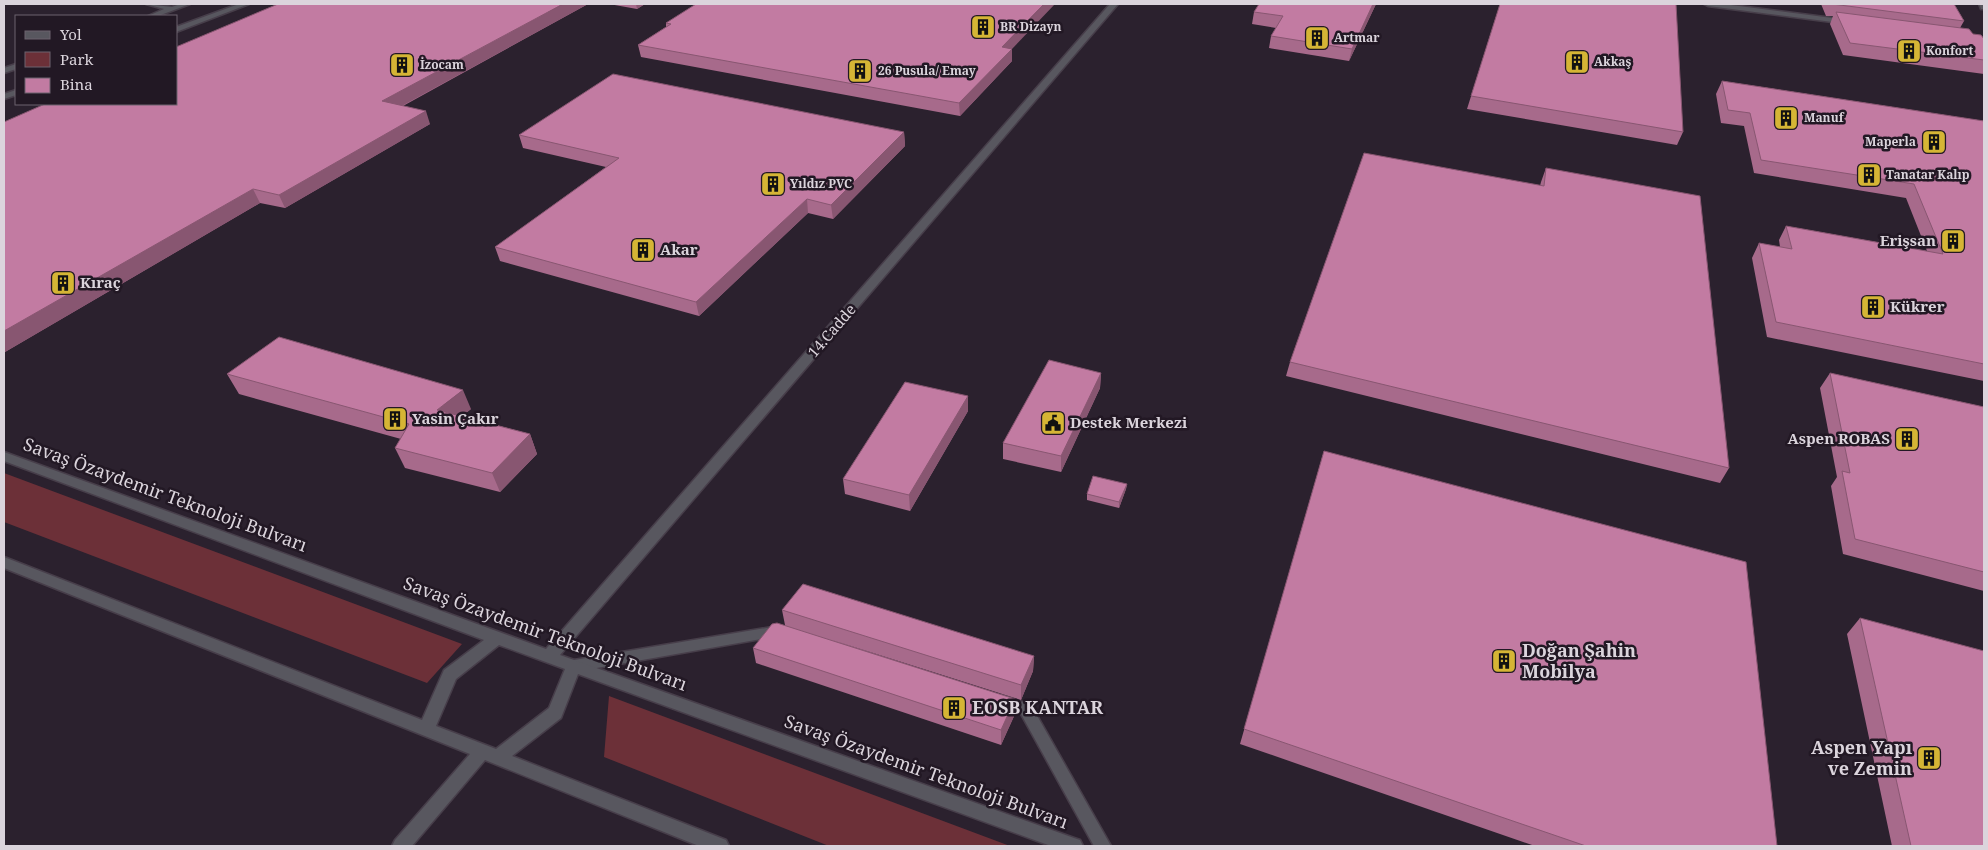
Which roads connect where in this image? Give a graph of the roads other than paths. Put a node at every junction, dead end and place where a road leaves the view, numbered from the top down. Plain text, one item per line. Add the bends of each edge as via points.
1 (150, 4) edge
2 (186, 4) edge
3 (245, 4) edge
4 (1114, 4) edge
5 (1708, 4) edge
6 (1982, 4) edge
7 (1984, 7) edge
8 (173, 9) junction
9 (155, 15) edge
10 (1856, 23) edge
11 (178, 29) edge
12 (4, 456) edge
13 (4, 562) edge
14 (790, 634) edge
15 (498, 638) junction
16 (549, 657) junction
17 (574, 666) junction
18 (988, 697) edge
19 (426, 730) junction
20 (489, 755) junction
21 (401, 846) edge
22 (720, 846) edge
23 (1074, 846) edge
24 (1103, 846) edge

1 - 8 street
2 - 8 street
3 - 11 street
4 - 16 street, 14.Cadde
5 - 10 street
6 - 7 street
8 - 9 street
12 - 15 street, Savaş Özaydemir Teknoloji Bulvarı
13 - 19 street
14 - 17 lane via 780,631
15 - 16 street, Savaş Özaydemir Teknoloji Bulvarı
15 - 19 street via 450,674
16 - 17 street, Savaş Özaydemir Teknoloji Bulvarı
17 - 20 street via 555,713
17 - 23 street, Savaş Özaydemir Teknoloji Bulvarı
18 - 24 lane via 1026,709
19 - 20 street
20 - 21 street
20 - 22 street

